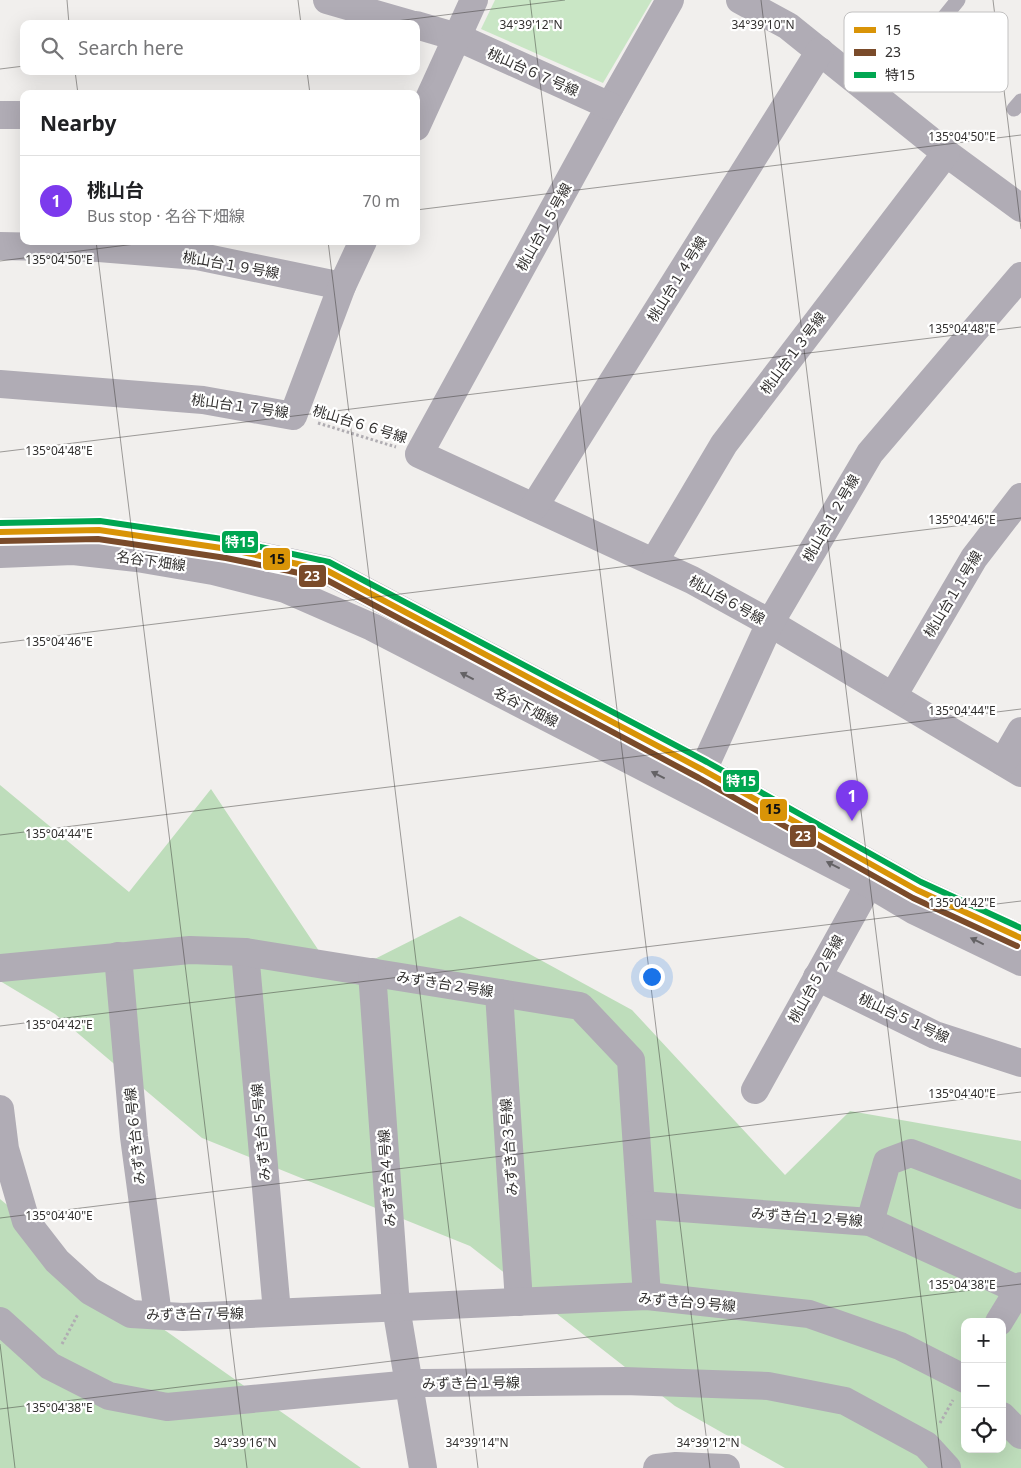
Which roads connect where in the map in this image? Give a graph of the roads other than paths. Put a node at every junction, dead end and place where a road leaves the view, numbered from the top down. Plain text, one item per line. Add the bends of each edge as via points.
1 (327, 0) edge
2 (474, 0) edge
3 (670, 0) edge
4 (740, 0) edge
5 (958, 0) edge
6 (948, 12) edge
7 (396, 20) edge
8 (420, 26) edge
9 (457, 37) junction
10 (820, 51) junction
11 (844, 70) edge
12 (871, 92) edge
13 (610, 106) junction
14 (0, 115) edge
15 (20, 115) edge
16 (420, 119) edge
17 (946, 153) junction
18 (1021, 208) edge
19 (361, 245) edge
20 (0, 246) edge
21 (1021, 276) edge
22 (342, 286) junction
23 (0, 384) edge
24 (419, 454) joint
25 (1021, 497) edge
26 (534, 507) junction
27 (0, 532) edge
28 (0, 554) edge
29 (654, 562) junction
30 (770, 623) junction
31 (892, 696) junction
32 (1021, 731) edge
33 (1012, 767) edge
34 (698, 782) junction
35 (873, 876) junction
36 (1021, 938) edge
37 (245, 952) junction
38 (118, 956) junction
39 (1021, 962) edge
40 (0, 968) edge
41 (372, 972) junction
42 (817, 977) junction
43 (499, 992) junction
44 (1021, 1063) edge
45 (756, 1090) dead end
46 (0, 1110) edge
47 (1021, 1195) edge
48 (641, 1205) junction
49 (870, 1222) junction
50 (1020, 1289) edge
51 (647, 1296) junction
52 (519, 1302) junction
53 (396, 1307) junction
54 (277, 1312) junction
55 (158, 1316) junction
56 (1002, 1318) edge
57 (0, 1321) edge
58 (410, 1384) junction
59 (960, 1388) edge
60 (1006, 1420) edge
61 (1021, 1435) edge
62 (423, 1468) edge
63 (657, 1468) edge
64 (666, 1468) edge
65 (726, 1468) edge
66 (947, 1468) edge

1 - 7 street
2 - 9 street
3 - 13 street, 桃山台１５号線
4 - 10 street via 788,26
5 - 6 lane
8 - 9 street, 桃山台６７号線
9 - 13 street, 桃山台６７号線
9 - 16 street
10 - 11 street
10 - 26 street, 桃山台１４号線
12 - 17 street
13 - 24 street, 桃山台１５号線
14 - 15 street
17 - 18 street
17 - 29 street, 桃山台１３号線 via 724,444
19 - 22 street, 桃山台１７号線
20 - 22 street, 桃山台１９号線 via 99,248 197,256
21 - 30 street, 桃山台１２号線 via 870,453
22 - 23 street, 桃山台１７号線 via 293,416 203,400
24 - 26 street, 桃山台６号線
25 - 31 street, 桃山台１１号線 via 974,558
26 - 29 street, 桃山台６号線
27 - 34 street, 名谷下畑線 via 99,530 228,549 326,570
34 -> 28 street, 名谷下畑線 via 372,626 285,589 213,571 137,558 73,551
29 - 30 street, 桃山台６号線
30 - 31 street, 桃山台６号線
30 - 34 street, 桃山台１２号線
31 - 33 street, 桃山台６号線
32 - 33 street
34 - 35 street, 名谷下畑線
35 - 36 street, 名谷下畑線 via 917,890
39 -> 35 street, 名谷下畑線 via 915,911
35 - 42 street, 桃山台５２号線
37 - 38 street, みずき台２号線 via 190,950
37 - 41 street, みずき台２号線
37 - 54 street, みずき台５号線
38 - 40 street, みずき台２号線
38 - 55 street, みずき台６号線 via 134,1137
41 - 43 street, みずき台２号線
41 - 53 street, みずき台４号線
42 - 44 street, 桃山台５１号線 via 935,1035
42 - 45 street, 桃山台５２号線
43 - 48 street, みずき台２号線 via 580,1006 631,1060
43 - 52 street, みずき台３号線
46 - 55 street, みずき台７号線 via 5,1149 26,1221 57,1262 90,1292 131,1314
47 - 49 street via 911,1153 887,1162
48 - 49 street, みずき台１２号線
48 - 51 street, みずき台２号線
49 - 50 street, みずき台１２号線
50 - 56 street
51 - 52 street, みずき台９号線
51 - 59 street, みずき台９号線 via 809,1314 900,1346
52 - 53 street, みずき台９号線
53 - 54 street, みずき台７号線
53 - 58 street, みずき台４号線
54 - 55 street, みずき台７号線
57 - 58 street, みずき台１号線 via 50,1366 109,1396 167,1408
58 - 62 street, みずき台４号線
58 - 66 street, みずき台１号線 via 624,1381 768,1386 845,1401 926,1446
60 - 61 street
63 - 64 street
64 - 65 street

